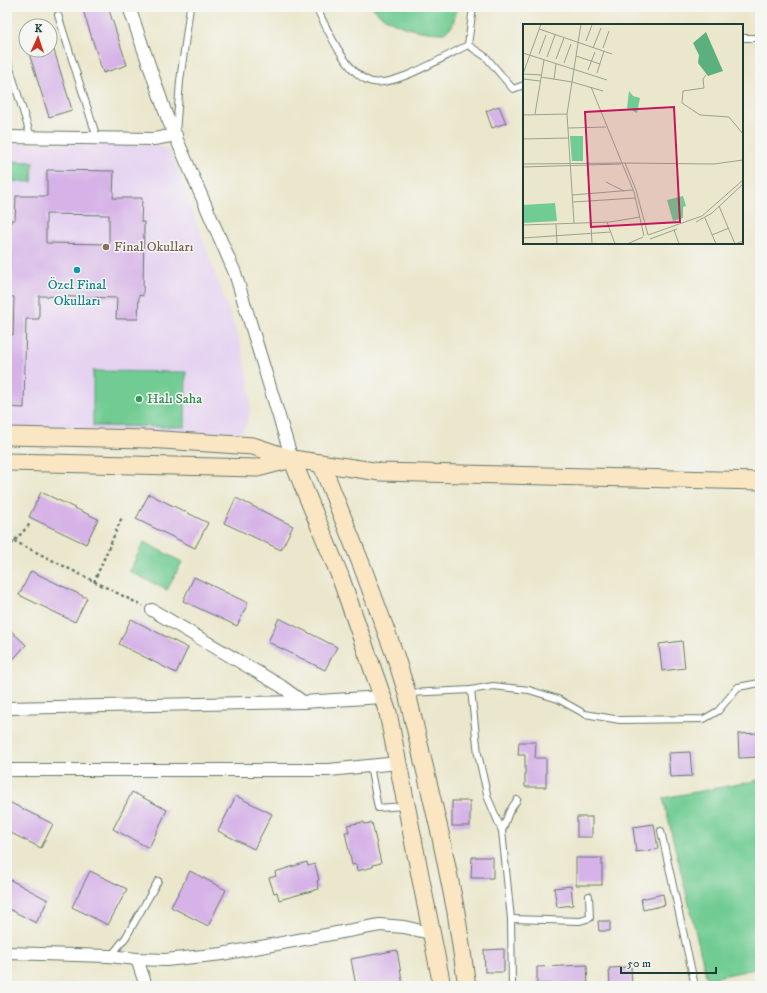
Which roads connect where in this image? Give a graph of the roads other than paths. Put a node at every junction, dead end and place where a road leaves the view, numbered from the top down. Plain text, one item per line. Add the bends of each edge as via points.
1 (129, 7) edge
2 (190, 7) edge
3 (316, 7) edge
4 (473, 7) edge
5 (58, 15) dead end
6 (743, 38) edge
7 (760, 38) edge
8 (468, 45) junction
9 (7, 59) edge
10 (523, 85) edge
11 (176, 135) junction
12 (7, 137) edge
13 (31, 137) junction
14 (97, 138) junction
15 (7, 436) edge
16 (292, 459) junction
17 (7, 462) edge
18 (320, 463) junction
19 (760, 481) edge
20 (152, 610) road end
21 (760, 683) edge
22 (471, 690) junction
23 (407, 693) junction
24 (382, 697) junction
25 (303, 702) junction
26 (7, 708) edge
27 (398, 763) junction
28 (370, 766) junction
29 (7, 770) edge
30 (517, 800) dead end
31 (406, 806) junction
32 (661, 830) dead end
33 (502, 831) junction
34 (158, 881) dead end
35 (589, 896) dead end
36 (511, 918) junction
37 (430, 933) junction
38 (7, 953) edge
39 (111, 956) junction
40 (137, 960) junction
41 (146, 986) edge
42 (442, 986) edge
43 (467, 986) edge
44 (512, 986) edge
45 (695, 986) edge

1 - 11 street via 167,117
2 - 11 lane
3 - 8 lane via 344,57 356,72 369,81 382,83 398,80
4 - 8 lane
5 - 14 lane
6 - 7 lane
8 - 10 lane via 486,57 513,89
9 - 13 lane
11 - 14 street via 154,139
11 - 16 street via 235,273
12 - 13 street
13 - 14 street
15 - 16 main road via 148,439 253,446
16 - 17 main road via 257,468
16 - 18 main road
16 - 24 main road via 340,576
18 - 19 main road via 380,472
18 - 23 main road via 364,573
20 - 25 street via 281,686
21 - 22 lane via 738,687 718,711 704,719 620,720 586,714 558,699 529,690 493,686
22 - 23 lane
22 - 33 lane via 478,754 488,798
23 - 43 main road via 440,833 456,912
24 - 25 street
24 - 27 main road via 388,713
25 - 26 street
27 - 28 street
27 - 31 main road
28 - 29 street via 328,770 255,771
28 - 31 lane via 378,808
30 - 33 lane
31 - 37 main road
32 - 45 lane
33 - 36 lane
34 - 39 lane via 126,937
35 - 36 lane via 590,918 580,921
36 - 44 lane
37 - 40 street via 380,925 222,954 166,960
37 - 42 main road
38 - 39 street
39 - 40 street
40 - 41 street

